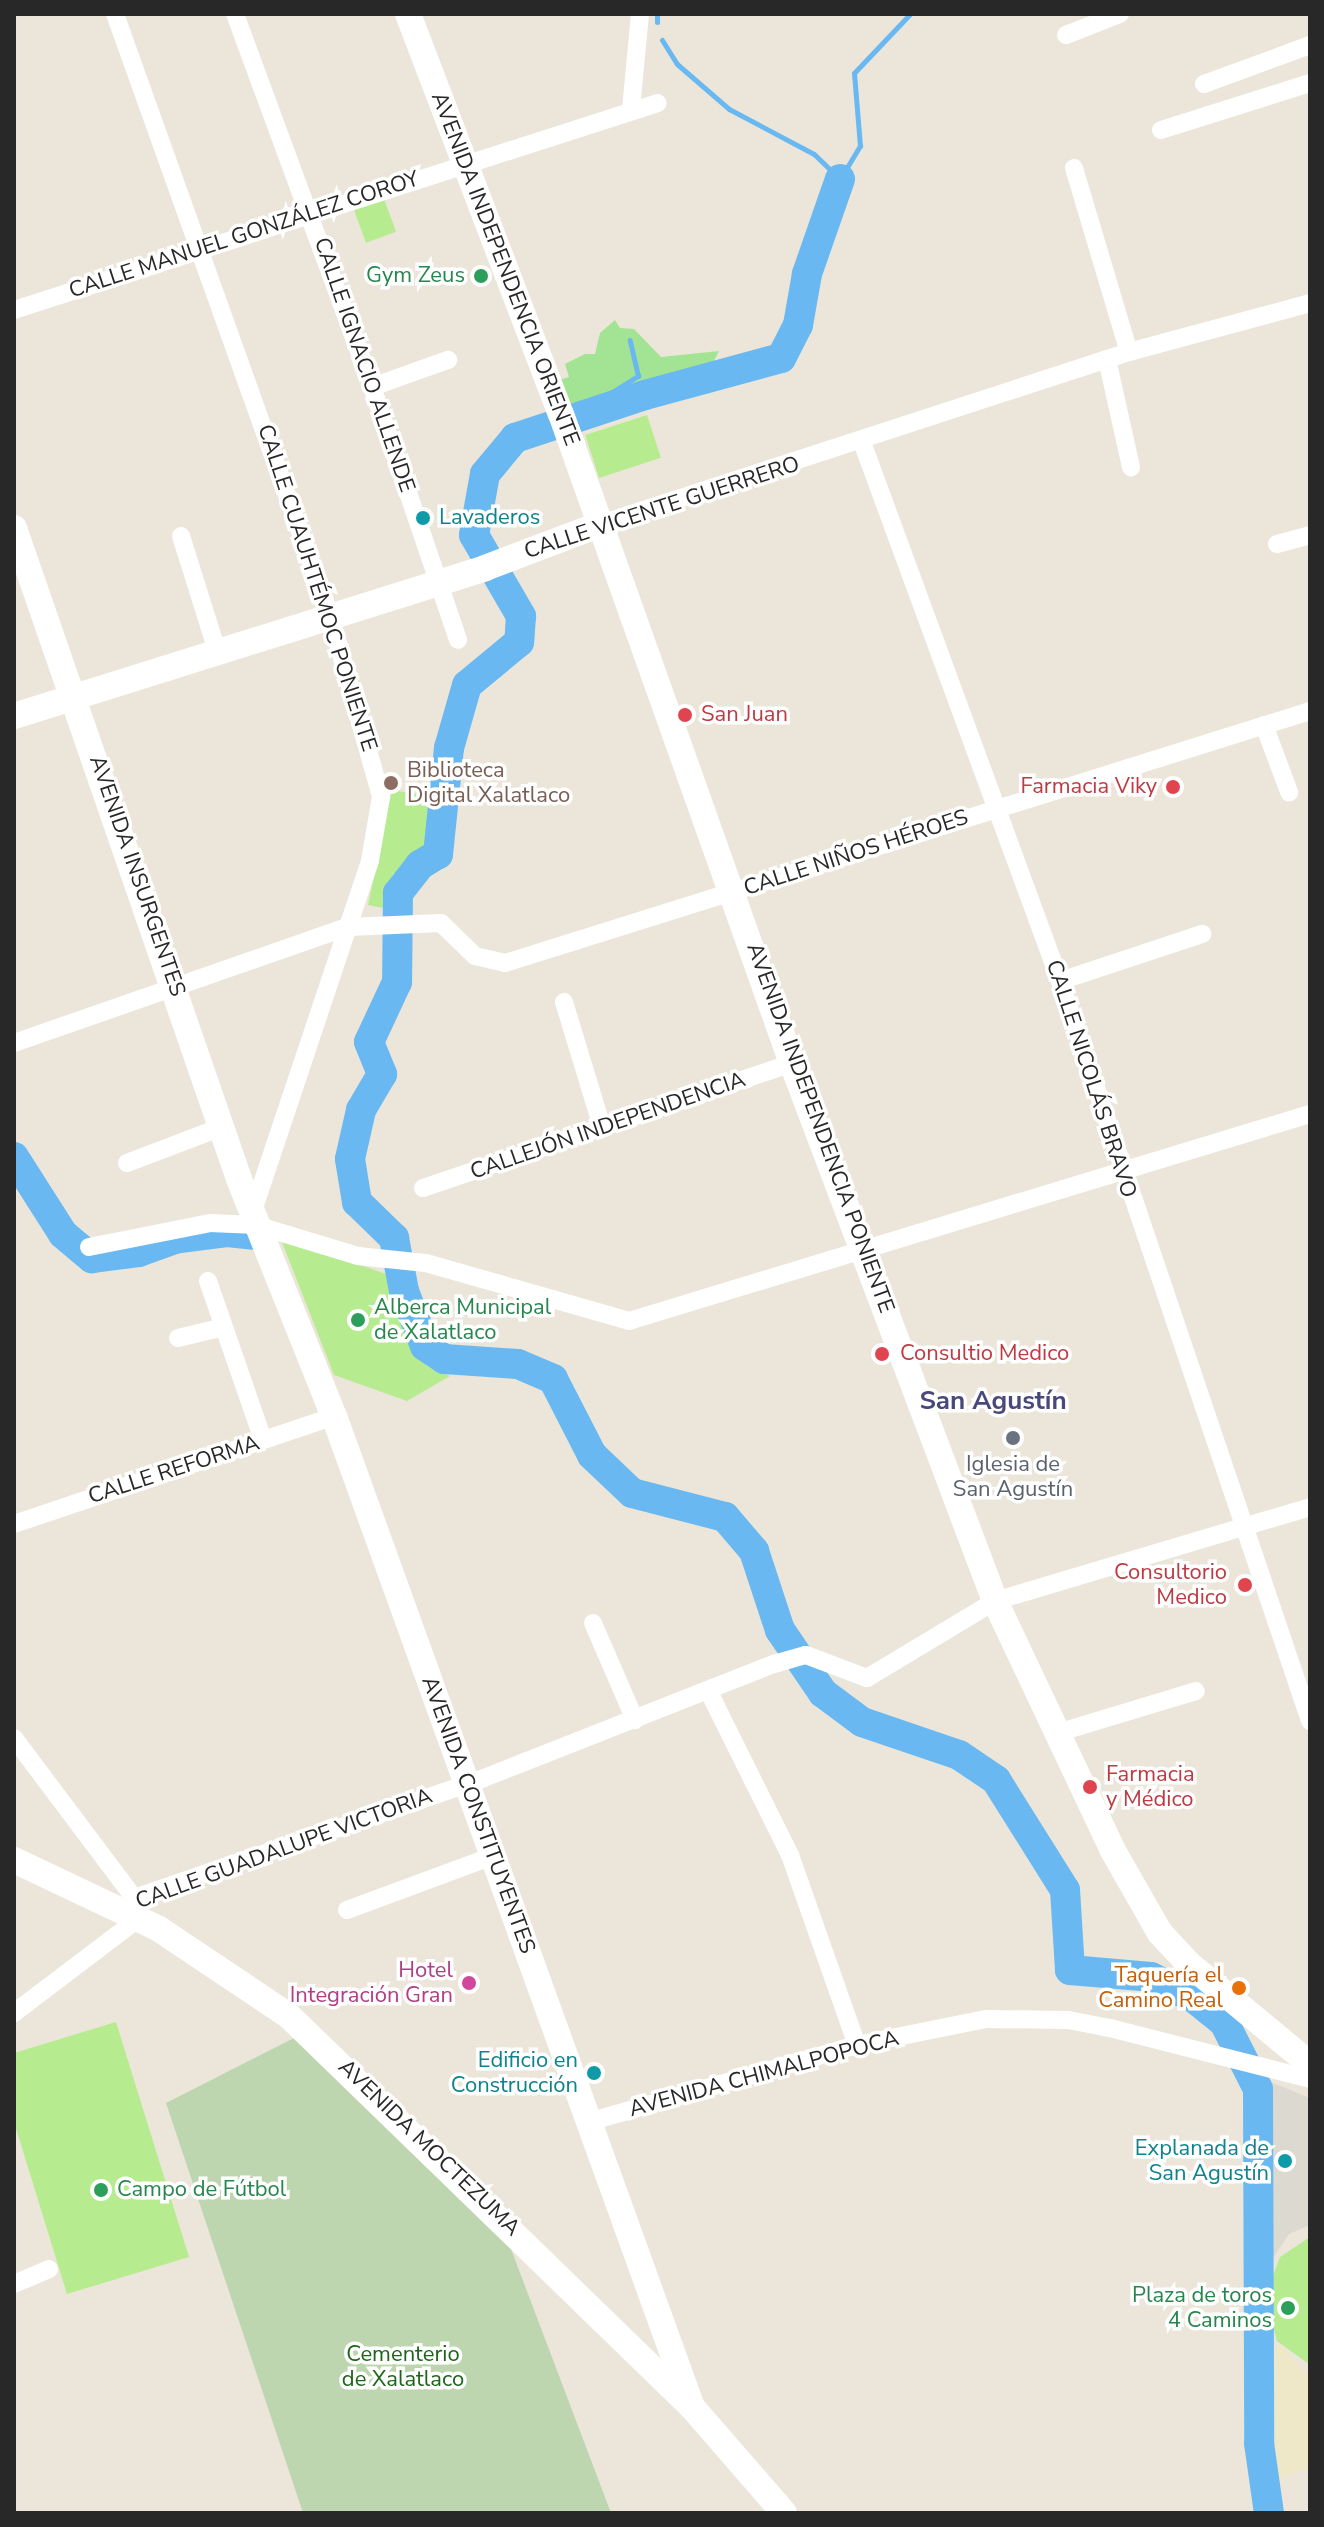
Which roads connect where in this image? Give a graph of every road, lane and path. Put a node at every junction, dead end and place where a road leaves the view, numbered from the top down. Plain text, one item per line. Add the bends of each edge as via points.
1 (115, 14) edge
2 (235, 14) edge
3 (408, 14) edge
4 (640, 14) edge
5 (1120, 14) edge
6 (1066, 35) dead end
7 (1310, 45) edge
8 (1310, 83) edge
9 (1204, 84) dead end
10 (658, 103) dead end
11 (631, 109) junction
12 (1161, 130) dead end
13 (463, 162) junction
14 (1074, 168) dead end
15 (310, 214) junction
16 (202, 248) junction
17 (1310, 303) edge
18 (14, 310) edge
19 (1129, 352) junction
20 (1107, 359) junction
21 (448, 360) dead end
22 (372, 387) junction
23 (862, 442) junction
24 (1131, 467) dead end
25 (598, 525) junction
26 (14, 528) edge
27 (1310, 535) edge
28 (181, 536) dead end
29 (1277, 544) dead end
30 (440, 583) junction
31 (330, 615) junction
32 (458, 640) dead end
33 (217, 651) junction
34 (74, 698) junction
35 (1310, 711) edge
36 (14, 716) edge
37 (1264, 725) junction
38 (1289, 792) dead end
39 (993, 808) junction
40 (735, 893) junction
41 (348, 927) junction
42 (1202, 934) dead end
43 (1060, 981) junction
44 (177, 988) junction
45 (564, 1002) dead end
46 (14, 1043) edge
47 (792, 1063) junction
48 (1310, 1114) edge
49 (222, 1127) junction
50 (602, 1127) junction
51 (127, 1163) dead end
52 (1121, 1170) junction
53 (423, 1188) dead end
54 (254, 1220) junction
55 (89, 1247) dead end
56 (864, 1250) junction
57 (208, 1281) dead end
58 (224, 1327) junction
59 (178, 1338) dead end
60 (334, 1416) junction
61 (263, 1440) junction
62 (1310, 1507) edge
63 (14, 1524) edge
64 (1247, 1527) junction
65 (995, 1601) junction
66 (593, 1623) dead end
67 (1304, 1680) edge
68 (708, 1690) junction
69 (1196, 1691) dead end
70 (635, 1720) junction
71 (1310, 1721) edge
72 (1057, 1733) junction
73 (14, 1738) edge
74 (466, 1784) junction
75 (493, 1856) junction
76 (14, 1860) edge
77 (132, 1908) junction
78 (347, 1910) dead end
79 (14, 2013) edge
80 (857, 2045) junction
81 (1310, 2064) edge
82 (1310, 2079) edge
83 (592, 2121) junction
84 (49, 2269) dead end
85 (14, 2284) edge
86 (692, 2407) junction
87 (784, 2513) edge

1 - 16 street, CALLE CUAUHTÉMOC PONIENTE
2 - 15 street, CALLE IGNACIO ALLENDE
3 - 13 main road, AVENIDA INDEPENDENCIA ORIENTE
4 - 11 street
5 - 6 street
7 - 9 street
8 - 12 street
10 - 11 street, CALLE MANUEL GONZÁLEZ COROY
11 - 13 street, CALLE MANUEL GONZÁLEZ COROY
13 - 15 street, CALLE MANUEL GONZÁLEZ COROY
13 - 25 main road, AVENIDA INDEPENDENCIA ORIENTE via 577,457
14 - 19 street
15 - 16 street, CALLE MANUEL GONZÁLEZ COROY
15 - 22 street, CALLE IGNACIO ALLENDE
16 - 18 street, CALLE MANUEL GONZÁLEZ COROY
16 - 31 street, CALLE CUAUHTÉMOC PONIENTE
17 - 19 street, CALLE VICENTE GUERRERO
19 - 20 street, CALLE VICENTE GUERRERO
20 - 23 street, CALLE VICENTE GUERRERO
20 - 24 street
21 - 22 street
22 - 30 street, CALLE IGNACIO ALLENDE
23 - 25 street, CALLE VICENTE GUERRERO
23 - 39 street, CALLE NICOLÁS BRAVO
25 - 30 main road, CALLE VICENTE GUERRERO
25 - 40 main road, AVENIDA INDEPENDENCIA PONIENTE
26 - 34 main road, AVENIDA INSURGENTES
27 - 29 street
28 - 33 street
30 - 31 main road, CALLE VICENTE GUERRERO
30 - 32 street, CALLE IGNACIO ALLENDE
31 - 33 main road, CALLE VICENTE GUERRERO
31 - 41 street, CALLE CUAUHTÉMOC PONIENTE via 381,797 370,861
33 - 34 main road, CALLE VICENTE GUERRERO
34 - 36 main road, CALLE VICENTE GUERRERO
34 - 44 main road, AVENIDA INSURGENTES
35 - 37 street, CALLE NIÑOS HÉROES
37 - 38 street
37 - 39 street, CALLE NIÑOS HÉROES
39 - 40 street, CALLE NIÑOS HÉROES
39 - 43 street, CALLE NICOLÁS BRAVO
40 - 41 street, CALLE NIÑOS HÉROES via 497,964 475,956 441,923
40 - 47 main road, AVENIDA INDEPENDENCIA PONIENTE
41 - 44 street
41 - 54 street, CALLE CUAUHTÉMOC PONIENTE
42 - 43 street
43 - 52 street, CALLE NICOLÁS BRAVO
44 - 46 street
44 - 49 main road, AVENIDA INSURGENTES
45 - 50 street
47 - 50 street, CALLEJÓN INDEPENDENCIA
47 - 56 main road, AVENIDA INDEPENDENCIA PONIENTE
48 - 52 street
49 - 51 street
49 - 54 main road, AVENIDA INSURGENTES
50 - 53 street, CALLEJÓN INDEPENDENCIA
52 - 56 street
52 - 64 street, CALLE NICOLÁS BRAVO
54 - 55 street via 210,1223
54 - 56 street via 390,1262 426,1263 629,1321
54 - 60 main road, AVENIDA CONSTITUYENTES
56 - 65 main road, AVENIDA INDEPENDENCIA PONIENTE
57 - 58 street
58 - 59 street
58 - 61 street
60 - 61 street, CALLE REFORMA
60 - 74 main road, AVENIDA CONSTITUYENTES
61 - 63 street, CALLE REFORMA
62 - 64 street
64 - 65 street
64 - 67 street, CALLE NICOLÁS BRAVO
65 - 68 street, CALLE GUADALUPE VICTORIA via 867,1678 806,1655
65 - 72 main road, AVENIDA INDEPENDENCIA PONIENTE
66 - 70 street
67 - 71 street, CALLE NICOLÁS BRAVO
68 - 70 street, CALLE GUADALUPE VICTORIA
68 - 80 street via 790,1855
69 - 72 street
70 - 74 street, CALLE GUADALUPE VICTORIA
72 - 81 main road, AVENIDA INDEPENDENCIA PONIENTE via 1123,1871 1160,1933 1189,1964
73 - 77 street
74 - 75 main road, AVENIDA CONSTITUYENTES
74 - 77 street, CALLE GUADALUPE VICTORIA
75 - 78 street
75 - 83 main road, AVENIDA CONSTITUYENTES
76 - 77 main road, AVENIDA MOCTEZUMA
77 - 79 street, CALLE GUADALUPE VICTORIA
77 - 86 main road, AVENIDA MOCTEZUMA via 259,1992 332,2054
80 - 82 street, AVENIDA CHIMALPOPOCA via 986,2019 1036,2019 1110,2028
80 - 83 street, AVENIDA CHIMALPOPOCA
83 - 86 main road, AVENIDA CONSTITUYENTES
84 - 85 street
86 - 87 main road, AVENIDA MOCTEZUMA

